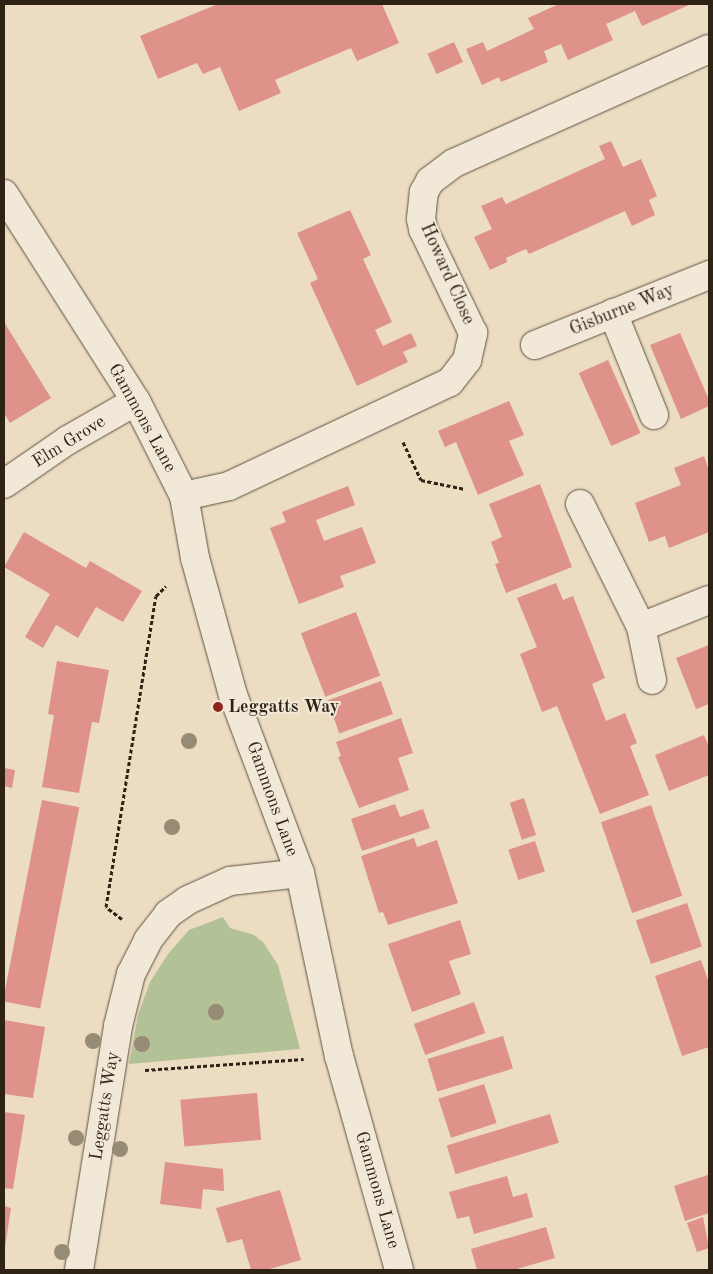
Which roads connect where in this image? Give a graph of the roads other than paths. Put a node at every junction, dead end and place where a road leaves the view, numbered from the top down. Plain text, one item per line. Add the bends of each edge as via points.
1 (709, 49) edge
2 (4, 194) edge
3 (709, 275) edge
4 (612, 314) junction
5 (534, 345) dead end
6 (136, 401) junction
7 (654, 414) dead end
8 (4, 484) edge
9 (184, 496) junction
10 (580, 504) dead end
11 (709, 600) edge
12 (641, 627) junction
13 (652, 680) dead end
14 (300, 873) junction
15 (79, 1270) edge
16 (399, 1270) edge

1 - 9 street, Howard Close via 438,172 424,192 421,219 471,323 472,345 467,360 450,382 229,486
2 - 6 street, Gammons Lane
3 - 4 street, Gisburne Way
4 - 5 street, Gisburne Way
4 - 7 street
6 - 8 street, Elm Grove via 68,440
6 - 9 street, Gammons Lane
9 - 14 street, Gammons Lane via 195,558 233,695
10 - 12 street
11 - 12 street
12 - 13 street
14 - 15 street, Leggatts Way via 230,881 188,900 168,914 148,940 131,974 110,1073
14 - 16 street, Gammons Lane via 339,1056

